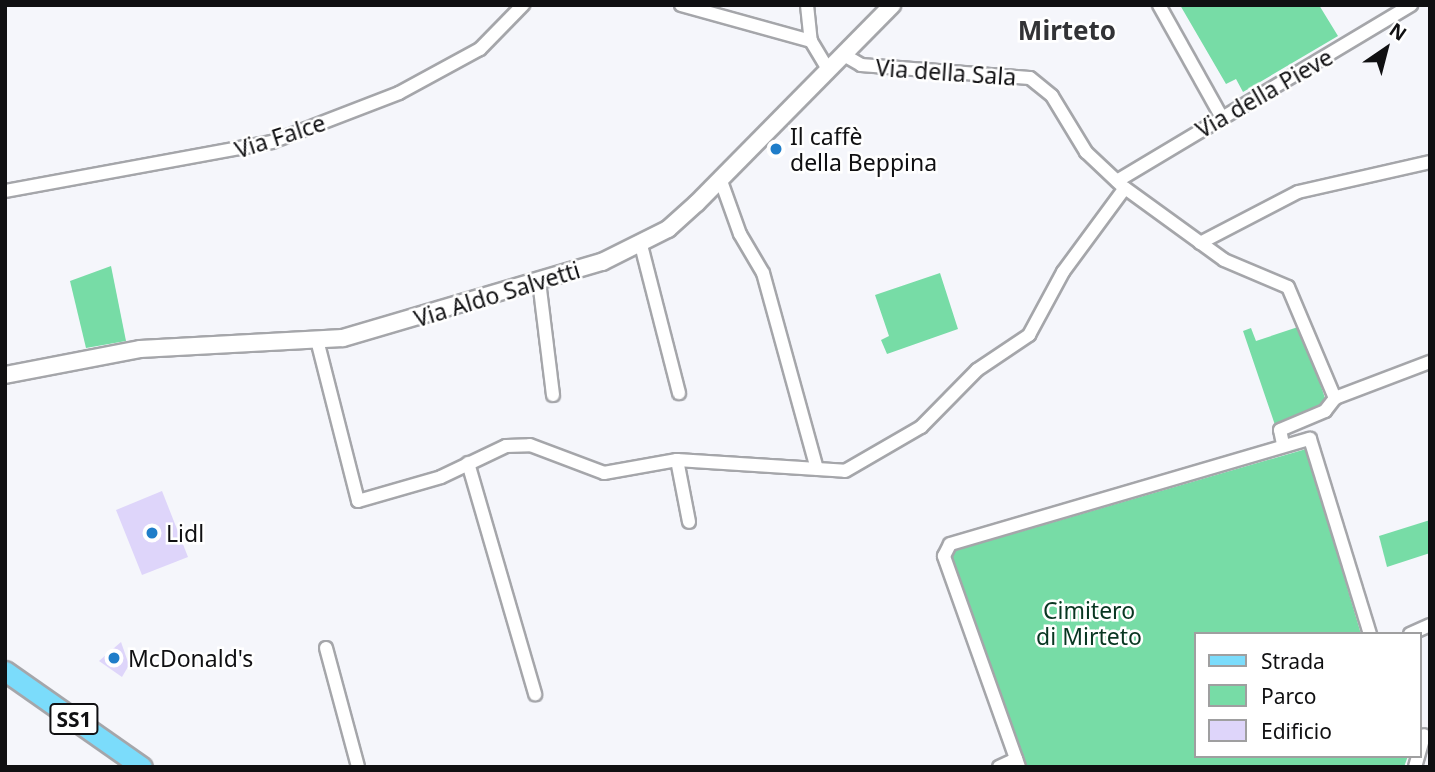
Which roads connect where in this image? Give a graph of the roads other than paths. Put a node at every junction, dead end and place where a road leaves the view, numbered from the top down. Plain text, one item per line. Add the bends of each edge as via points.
1 (523, 5) edge
2 (681, 5) edge
3 (807, 5) edge
4 (892, 5) edge
5 (1159, 5) edge
6 (1411, 5) edge
7 (811, 40) junction
8 (844, 55) junction
9 (829, 71) junction
10 (1221, 116) junction
11 (1430, 162) edge
12 (721, 181) junction
13 (1121, 185) junction
14 (5, 191) edge
15 (1200, 243) junction
16 (640, 245) junction
17 (539, 281) junction
18 (317, 340) junction
19 (1430, 362) edge
20 (5, 375) edge
21 (679, 393) dead end
22 (553, 396) dead end
23 (1335, 398) junction
24 (1283, 444) junction
25 (677, 460) junction
26 (468, 463) junction
27 (817, 469) junction
28 (689, 522) dead end
29 (1369, 632) edge
30 (326, 648) dead end
31 (5, 671) edge
32 (535, 694) dead end
33 (1017, 763) edge
34 (142, 767) edge
35 (358, 767) edge
36 (999, 767) edge

1 - 14 street, Via Falce via 481,49 399,93 284,138 196,160
2 - 7 street
3 - 7 street
4 - 8 street, Via Aldo Salvetti
5 - 10 street
6 - 10 street, Via della Pieve
7 - 9 street
8 - 9 street, Via Aldo Salvetti
8 - 13 street, Via della Sala via 862,65 1030,78 1052,96 1086,152
9 - 12 street, Via Aldo Salvetti
10 - 13 street, Via della Pieve
11 - 15 street via 1298,192
12 - 16 street, Via Aldo Salvetti
12 - 27 street via 740,234 763,273
13 - 15 street, Via della Sala
13 - 27 street via 1072,257 1029,335 977,370 921,427 866,464 834,472
15 - 23 street, Via della Sala via 1240,270 1288,287
16 - 17 street, Via Aldo Salvetti
16 - 21 street
17 - 18 street, Via Aldo Salvetti via 386,328
17 - 22 street
18 - 20 street, Via Aldo Salvetti via 140,349
18 - 26 street via 358,501
19 - 23 street
23 - 24 street via 1325,411 1280,430
24 - 29 street via 1303,439 1314,444
24 - 33 street via 944,549
25 - 26 street via 604,472 530,445 490,450
25 - 27 street
25 - 28 street
26 - 32 street
30 - 35 street
31 - 34 main road, SS1
33 - 36 street

